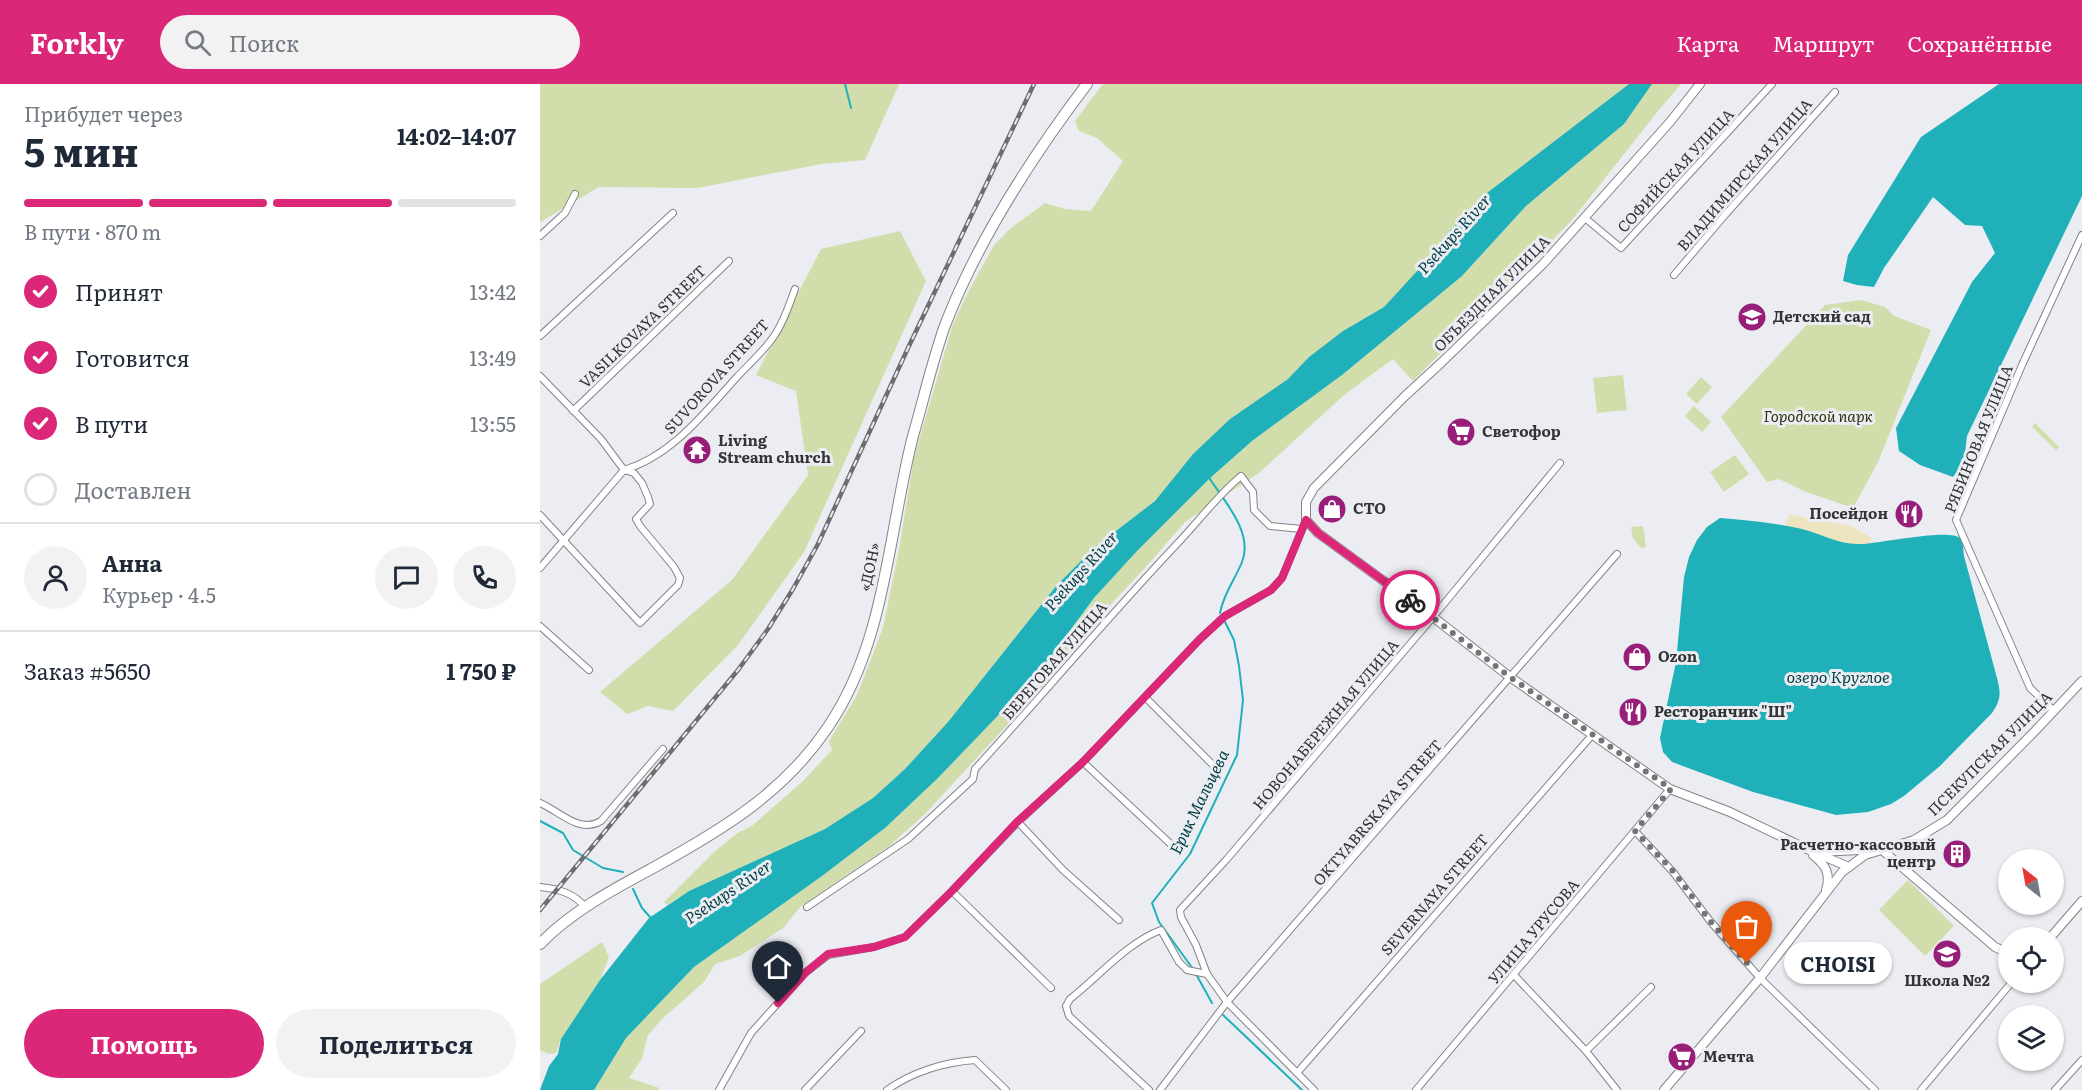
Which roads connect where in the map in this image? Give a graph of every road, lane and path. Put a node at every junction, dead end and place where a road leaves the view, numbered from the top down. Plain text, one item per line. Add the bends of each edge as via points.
1 (1087, 84) edge
2 (1700, 84) edge
3 (1772, 84) edge
4 (1835, 92) dead end
5 (575, 194) dead end
6 (673, 213) dead end
7 (1585, 218) junction
8 (2082, 235) edge
9 (540, 236) edge
10 (729, 261) dead end
11 (1674, 275) dead end
12 (795, 289) dead end
13 (540, 336) edge
14 (540, 376) edge
15 (573, 411) junction
16 (1560, 463) dead end
17 (624, 470) junction
18 (540, 515) edge
19 (1306, 520) junction
20 (1302, 529) junction
21 (563, 541) junction
22 (1617, 554) dead end
23 (540, 568) edge
24 (1433, 617) junction
25 (540, 626) edge
26 (589, 670) dead end
27 (1510, 677) junction
28 (2082, 681) edge
29 (1146, 698) junction
30 (2054, 711) junction
31 (1593, 734) junction
32 (663, 750) dead end
33 (1083, 762) junction
34 (1216, 768) dead end
35 (1671, 789) junction
36 (540, 803) edge
37 (1017, 822) junction
38 (1635, 831) junction
39 (1803, 848) junction
40 (1881, 849) junction
41 (1178, 850) dead end
42 (1814, 852) junction
43 (1849, 867) junction
44 (540, 887) edge
45 (952, 891) junction
46 (1826, 892) junction
47 (2082, 900) edge
48 (586, 908) junction
49 (807, 908) dead end
50 (1119, 920) dead end
51 (2059, 927) edge
52 (540, 944) edge
53 (1998, 948) edge
54 (1207, 974) junction
55 (1514, 975) junction
56 (1760, 978) junction
57 (1652, 987) dead end
58 (1051, 988) dead end
59 (2003, 993) edge
60 (1227, 1002) junction
61 (861, 1030) dead end
62 (1586, 1051) junction
63 (2082, 1060) edge
64 (1297, 1073) junction
65 (1923, 1089) edge
66 (719, 1090) edge
67 (805, 1090) edge
68 (887, 1090) edge
69 (1006, 1090) edge
70 (1149, 1090) edge
71 (1160, 1090) edge
72 (1314, 1090) edge
73 (1416, 1090) edge
74 (1617, 1090) edge
75 (1664, 1090) edge
76 (1875, 1090) edge
77 (2055, 1090) edge

1 - 48 highway, «ДОН» via 1054,127 996,219 944,328 913,438 870,638 845,700 809,754 742,815
2 - 7 street, ОБЪЕЗДНАЯ УЛИЦА
3 - 7 street, СОФИЙСКАЯ УЛИЦА via 1621,248
4 - 11 street, ВЛАДИМИРСКАЯ УЛИЦА
5 - 9 street via 565,213
6 - 13 street
7 - 19 street, ОБЪЕЗДНАЯ УЛИЦА via 1314,488 1306,502
8 - 30 street, РЯБИНОВАЯ УЛИЦА via 1956,520 2030,688
10 - 15 street, VASILKOVAYA STREET
12 - 17 street, SUVOROVA STREET via 774,337 704,413 668,447
14 - 15 street
15 - 17 street
16 - 24 street, НОВОНАБЕРЕЖНАЯ УЛИЦА
17 - 21 street, SUVOROVA STREET
17 - 21 street via 634,473 642,483 650,504 636,519 674,567 680,578 678,585 640,623
18 - 21 street
19 - 20 street
19 - 24 street via 1318,533
20 - 29 street via 1282,578 1271,590 1225,616
20 - 49 street, БЕРЕГОВАЯ УЛИЦА via 1270,526 1254,510 1253,492 1241,476 1108,617 1064,672 975,769 973,778 908,840
21 - 23 street, SUVOROVA STREET
22 - 27 street, OKTYABRSKAYA STREET
24 - 27 street
24 - 54 street, НОВОНАБЕРЕЖНАЯ УЛИЦА via 1180,910
25 - 26 street
27 - 31 street
27 - 60 street, OKTYABRSKAYA STREET
28 - 30 street, ПСЕКУПСКАЯ УЛИЦА
29 - 33 street
29 - 34 street
30 - 40 street, ПСЕКУПСКАЯ УЛИЦА via 1947,820 1914,840
31 - 35 street
31 - 64 street, SEVERNAYA STREET
32 - 36 street via 593,826 582,826
33 - 37 street
33 - 41 street
35 - 38 street, УЛИЦА УРУСОВА
35 - 39 street via 1730,812
37 - 45 street
37 - 50 street
38 - 55 street, УЛИЦА УРУСОВА
38 - 56 street via 1674,872
39 - 42 street
39 - 46 street via 1828,871
40 - 42 street
40 - 43 street, ПСЕКУПСКАЯ УЛИЦА
40 - 53 street
42 - 43 street
43 - 46 street, ПСЕКУПСКАЯ УЛИЦА
44 - 48 street via 569,893
45 - 58 street
45 - 66 street via 905,937 874,947 828,954 805,973 751,1033
46 - 56 street, ПСЕКУПСКАЯ УЛИЦА
47 - 51 street
48 - 52 highway, «ДОН»
54 - 60 street
54 - 70 street via 1187,970 1161,930 1132,946 1066,1006 1069,1016
55 - 62 street
55 - 73 street, УЛИЦА УРУСОВА
56 - 75 street, ПСЕКУПСКАЯ УЛИЦА
56 - 76 street
57 - 62 street
59 - 65 street
60 - 64 street
60 - 71 street, OKTYABRSKAYA STREET
61 - 67 street
62 - 74 street
63 - 77 street
64 - 72 street
68 - 69 street via 952,1061 975,1060

